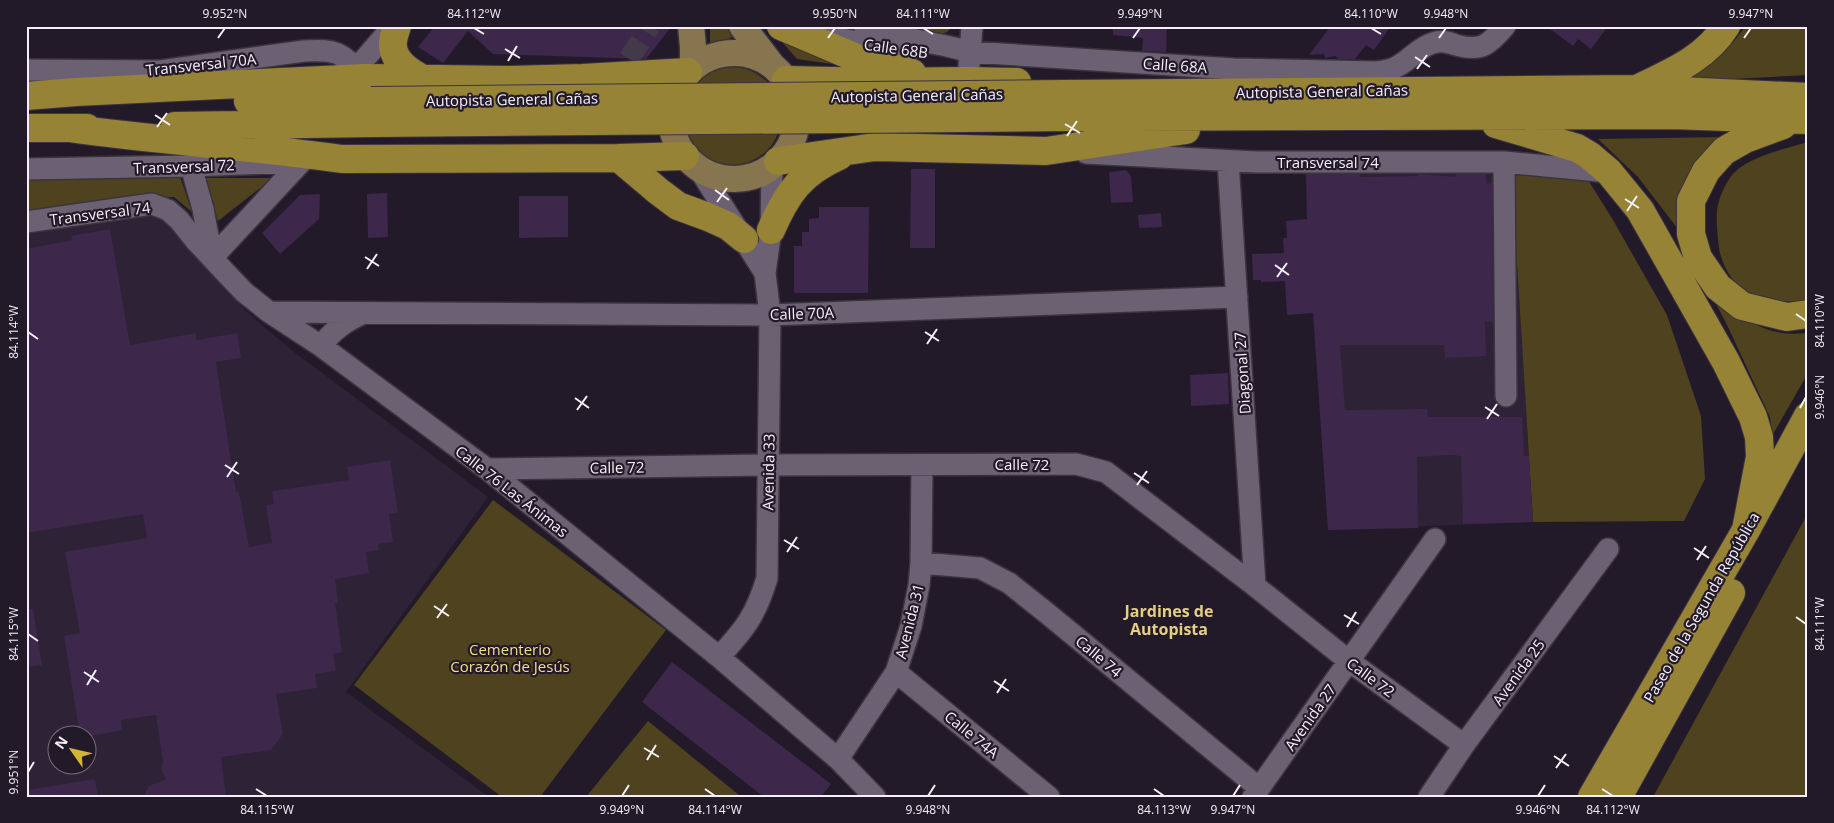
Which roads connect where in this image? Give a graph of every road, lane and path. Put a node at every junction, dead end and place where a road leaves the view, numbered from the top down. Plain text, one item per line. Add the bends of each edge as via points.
1 (395, 26) edge
2 (691, 26) edge
3 (742, 26) edge
4 (780, 26) edge
5 (793, 26) edge
6 (864, 26) edge
7 (972, 26) edge
8 (1505, 26) edge
9 (1726, 26) edge
10 (970, 52) junction
11 (26, 70) edge
12 (690, 70) junction
13 (779, 73) junction
14 (583, 78) junction
15 (423, 79) junction
16 (955, 81) junction
17 (880, 82) junction
18 (1638, 89) junction
19 (366, 93) junction
20 (26, 96) edge
21 (26, 102) edge
22 (1289, 103) junction
23 (1804, 112) edge
24 (1466, 115) junction
25 (26, 128) edge
26 (69, 128) junction
27 (875, 147) junction
28 (1046, 151) junction
29 (848, 152) junction
30 (588, 158) junction
31 (619, 158) junction
32 (342, 159) junction
33 (302, 161) junction
34 (1228, 161) junction
35 (692, 162) junction
36 (1504, 162) junction
37 (775, 163) junction
38 (190, 166) junction
39 (26, 169) edge
40 (1610, 172) junction
41 (26, 222) edge
42 (771, 230) junction
43 (744, 238) junction
44 (212, 258) junction
45 (765, 273) junction
46 (1237, 297) junction
47 (269, 312) junction
48 (366, 312) junction
49 (1808, 314) edge
50 (770, 315) junction
51 (321, 346) junction
52 (1506, 396) dead end
53 (1808, 416) edge
54 (1808, 449) edge
55 (922, 464) junction
56 (768, 465) junction
57 (486, 469) junction
58 (1746, 530) junction
59 (1435, 538) dead end
60 (1608, 549) dead end
61 (921, 563) junction
62 (1255, 586) junction
63 (719, 657) junction
64 (1349, 661) junction
65 (896, 672) junction
66 (1464, 746) junction
67 (838, 759) junction
68 (1256, 792) edge
69 (867, 794) edge
70 (1049, 797) edge
71 (1429, 797) edge
72 (1592, 797) edge
73 (1618, 797) edge

1 - 15 highway via 392,45 396,57 411,73
1 - 19 street
2 - 12 main road
3 - 13 main road
4 - 16 highway via 854,57
5 - 10 street, Calle 68B via 882,48 940,54
6 - 10 street, Calle 68A
7 - 10 street
8 - 10 street, Calle 68A via 1481,47 1444,41 1433,43 1398,66 1376,72 1234,69
9 - 18 highway via 1707,50
10 - 16 street
11 - 19 street, Transversal 70A via 160,71 325,50 345,57
12 - 13 main road via 711,56 732,52 753,55
12 - 14 highway via 623,68
12 - 35 main road via 677,87 671,123 675,140
13 - 17 highway
13 - 37 main road via 793,93 796,122 787,149
14 - 15 highway
14 - 30 highway via 606,96 612,123 600,149
15 - 19 highway
16 - 17 highway
16 - 22 highway
17 - 27 highway via 871,92 863,112 863,122
18 - 22 highway, Autopista General Cañas
18 - 23 highway, Autopista General Cañas
19 - 20 highway via 76,92
19 - 21 highway, Autopista General Cañas
19 - 22 highway, Autopista General Cañas, bridge via 1064,105
19 - 26 highway, Autopista General Cañas
22 - 24 highway, Autopista General Cañas
22 - 28 highway
23 - 24 highway, Autopista General Cañas
23 - 49 highway via 1724,151 1706,171 1691,201 1692,234 1698,258 1718,287 1742,306 1787,317
24 - 40 highway via 1578,148
25 - 26 highway, Autopista General Cañas
26 - 32 highway
27 - 28 highway
27 - 29 highway
28 - 34 street, Transversal 74
29 - 37 highway
29 - 42 highway via 822,163 800,181 782,204
30 - 31 highway
30 - 32 highway
31 - 35 highway
31 - 43 highway via 678,206 728,226
32 - 33 street, Transversal 72
33 - 38 street, Transversal 72
33 - 44 street
34 - 36 street, Transversal 74
34 - 46 street, Diagonal 27
35 - 37 main road via 716,177 736,179 755,175
35 - 43 street, Avenida 33
36 - 40 street, Transversal 74
36 - 52 street
37 - 42 street, Avenida 33
38 - 39 street, Transversal 72
38 - 44 street via 203,209
40 - 58 highway via 1640,210 1726,362 1753,417 1760,457
41 - 44 street, Transversal 74 via 152,204 168,210
42 - 45 street, Avenida 33
43 - 45 street, Avenida 33
44 - 47 street, Calle 76 Las Ánimas via 244,292
45 - 50 street, Avenida 33
46 - 50 street, Calle 70A
46 - 62 street, Diagonal 27
47 - 48 street, Calle 70A
47 - 51 street, Calle 76 Las Ánimas
48 - 50 street, Calle 70A
48 - 51 street, Calle 70A via 336,329
50 - 56 street, Avenida 33
51 - 57 street, Calle 76 Las Ánimas
53 - 58 highway, Paseo de la Segunda República
54 - 73 highway, Paseo de la Segunda República
55 - 56 street, Calle 72
55 - 61 street, Avenida 31
55 - 62 street, Calle 72 via 1076,464 1106,472
56 - 57 street, Calle 72
56 - 63 street, Avenida 33 via 767,578 760,601 745,628
57 - 63 street, Calle 76 Las Ánimas
58 - 72 highway, Paseo de la Segunda República
59 - 64 street, Avenida 27
60 - 66 street, Avenida 25
61 - 65 street, Avenida 31 via 911,626
61 - 68 street, Calle 74 via 980,568 1009,583
62 - 64 street, Calle 72
63 - 67 street, Calle 76 Las Ánimas
64 - 66 street, Calle 72
64 - 68 street, Avenida 27
65 - 67 street, Avenida 31
65 - 70 street, Calle 74A
66 - 71 street, Avenida 25
67 - 69 street, Calle 76 Las Ánimas

